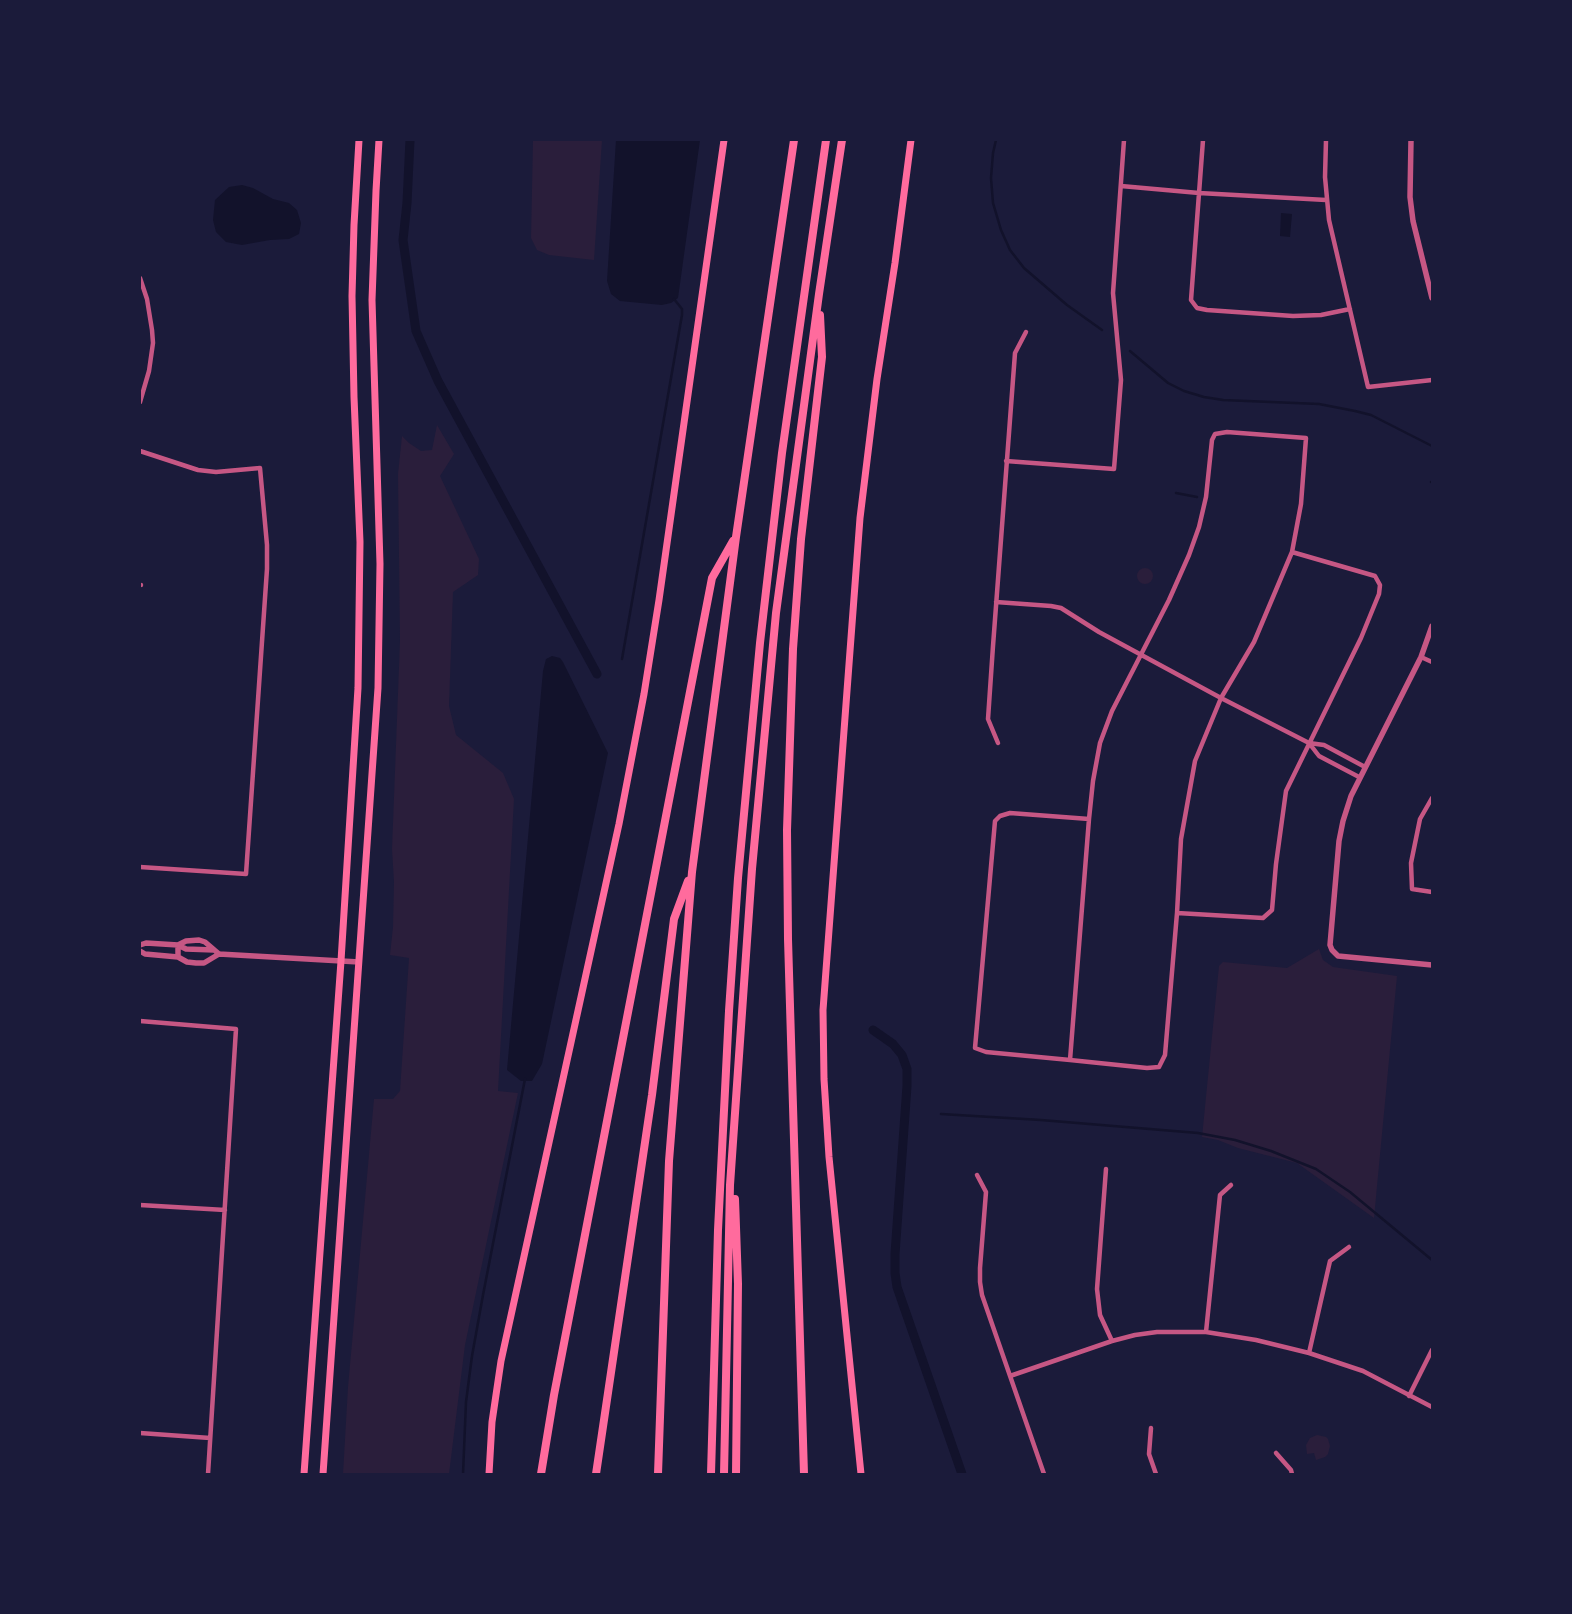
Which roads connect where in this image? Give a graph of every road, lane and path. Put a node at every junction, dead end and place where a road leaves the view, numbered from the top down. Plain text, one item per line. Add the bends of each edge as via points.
1 (359, 140) edge
2 (379, 140) edge
3 (724, 140) edge
4 (794, 140) edge
5 (826, 140) edge
6 (842, 140) edge
7 (911, 140) edge
8 (1124, 140) edge
9 (1203, 140) edge
10 (1326, 140) edge
11 (1411, 140) edge
12 (1121, 186) junction
13 (1199, 192) junction
14 (1326, 200) junction
15 (140, 278) edge
16 (819, 294) junction
17 (1432, 298) edge
18 (1350, 310) junction
19 (1026, 332) dead end
20 (1432, 380) edge
21 (140, 402) edge
22 (140, 451) edge
23 (1006, 461) junction
24 (736, 537) junction
25 (1292, 552) junction
26 (996, 602) junction
27 (1432, 626) edge
28 (1429, 646) edge
29 (1141, 655) junction
30 (1421, 658) junction
31 (1432, 662) edge
32 (1221, 698) junction
33 (998, 743) dead end
34 (1308, 743) junction
35 (1365, 766) junction
36 (1360, 777) junction
37 (1432, 798) edge
38 (1089, 819) junction
39 (140, 867) edge
40 (692, 872) junction
41 (1432, 892) edge
42 (1177, 913) junction
43 (140, 945) edge
44 (178, 945) junction
45 (140, 952) edge
46 (217, 952) junction
47 (178, 957) junction
48 (341, 961) junction
49 (359, 962) junction
50 (1432, 965) edge
51 (140, 1021) edge
52 (1070, 1060) junction
53 (732, 1149) junction
54 (1106, 1169) dead end
55 (977, 1175) dead end
56 (1231, 1185) dead end
57 (140, 1205) edge
58 (225, 1210) junction
59 (1349, 1248) dead end
60 (1206, 1332) junction
61 (1112, 1341) junction
62 (1432, 1350) edge
63 (1309, 1353) junction
64 (1010, 1376) junction
65 (1409, 1396) junction
66 (1432, 1407) edge
67 (1151, 1428) dead end
68 (140, 1433) edge
69 (210, 1438) junction
70 (1276, 1453) dead end
71 (208, 1474) edge
72 (304, 1474) edge
73 (323, 1474) edge
74 (489, 1474) edge
75 (541, 1474) edge
76 (596, 1474) edge
77 (658, 1474) edge
78 (712, 1474) edge
79 (724, 1474) edge
80 (736, 1474) edge
81 (804, 1474) edge
82 (861, 1474) edge
83 (1044, 1474) edge
84 (1156, 1474) edge
85 (1292, 1474) edge

1 - 48 main road via 352,296 360,542 359,663
2 - 49 main road via 372,300 380,529 380,644
3 - 74 main road via 642,703 619,824 501,1362 492,1422
4 - 24 highway
5 - 78 highway via 782,453 738,878 718,1230
6 - 16 highway
7 - 82 main road via 860,518 824,1010 828,1157
8 - 12 street
9 - 13 street
10 - 14 street
11 - 17 street via 1413,221
12 - 13 street
12 - 23 street via 1113,293 1121,380 1114,469
13 - 14 street
13 - 18 street via 1191,300 1197,308 1294,316
14 - 18 street
15 - 21 street via 148,299 153,344
16 - 53 highway via 776,613 752,869
16 - 81 highway via 822,357 801,539 787,830
18 - 20 street via 1368,387
19 - 23 street via 1015,353
22 - 39 street via 198,470 216,472 260,468 266,537 246,874
23 - 26 street
24 - 40 highway
24 - 75 highway via 712,578 552,1403
25 - 29 street via 1301,504 1306,438 1227,432 1215,434 1199,527 1177,583
25 - 32 street via 1254,642
25 - 34 street via 1375,576 1380,585 1361,638
26 - 29 street via 1061,608
26 - 33 street via 988,719
27 - 28 street
28 - 30 street
29 - 32 street
29 - 38 street via 1112,711 1100,743
30 - 31 street
30 - 35 street
32 - 34 street
32 - 42 street via 1195,761 1181,839
34 - 35 street via 1324,745
34 - 36 street via 1319,756
34 - 42 street via 1286,790 1272,910 1262,918
35 - 36 street
36 - 50 street via 1351,796 1339,841 1332,950 1338,956
37 - 41 street via 1420,819 1412,862 1412,889
38 - 52 street
38 - 52 street via 1010,813 995,821 975,1040 975,1048 986,1052
40 - 76 highway via 674,919 652,1095
40 - 77 highway via 669,1161
42 - 52 street via 1165,1055 1159,1067
43 - 44 street
44 - 46 street via 186,949
44 - 46 street via 199,940
44 - 47 street
45 - 47 street
46 - 47 street via 204,963 187,962
46 - 48 street
48 - 49 street
48 - 72 main road
49 - 73 main road
51 - 58 street via 236,1029
53 - 79 highway
53 - 80 highway via 738,1284
54 - 61 street via 1096,1289 1100,1315
55 - 64 street via 986,1192 980,1282 982,1295
56 - 60 street via 1220,1196
57 - 58 street
58 - 69 street
59 - 63 street via 1330,1261
60 - 61 street via 1158,1332
60 - 63 street
61 - 64 street
62 - 65 street
63 - 65 street via 1364,1371
64 - 83 street
65 - 66 street
67 - 84 street via 1149,1454
68 - 69 street
69 - 71 street
70 - 85 street

